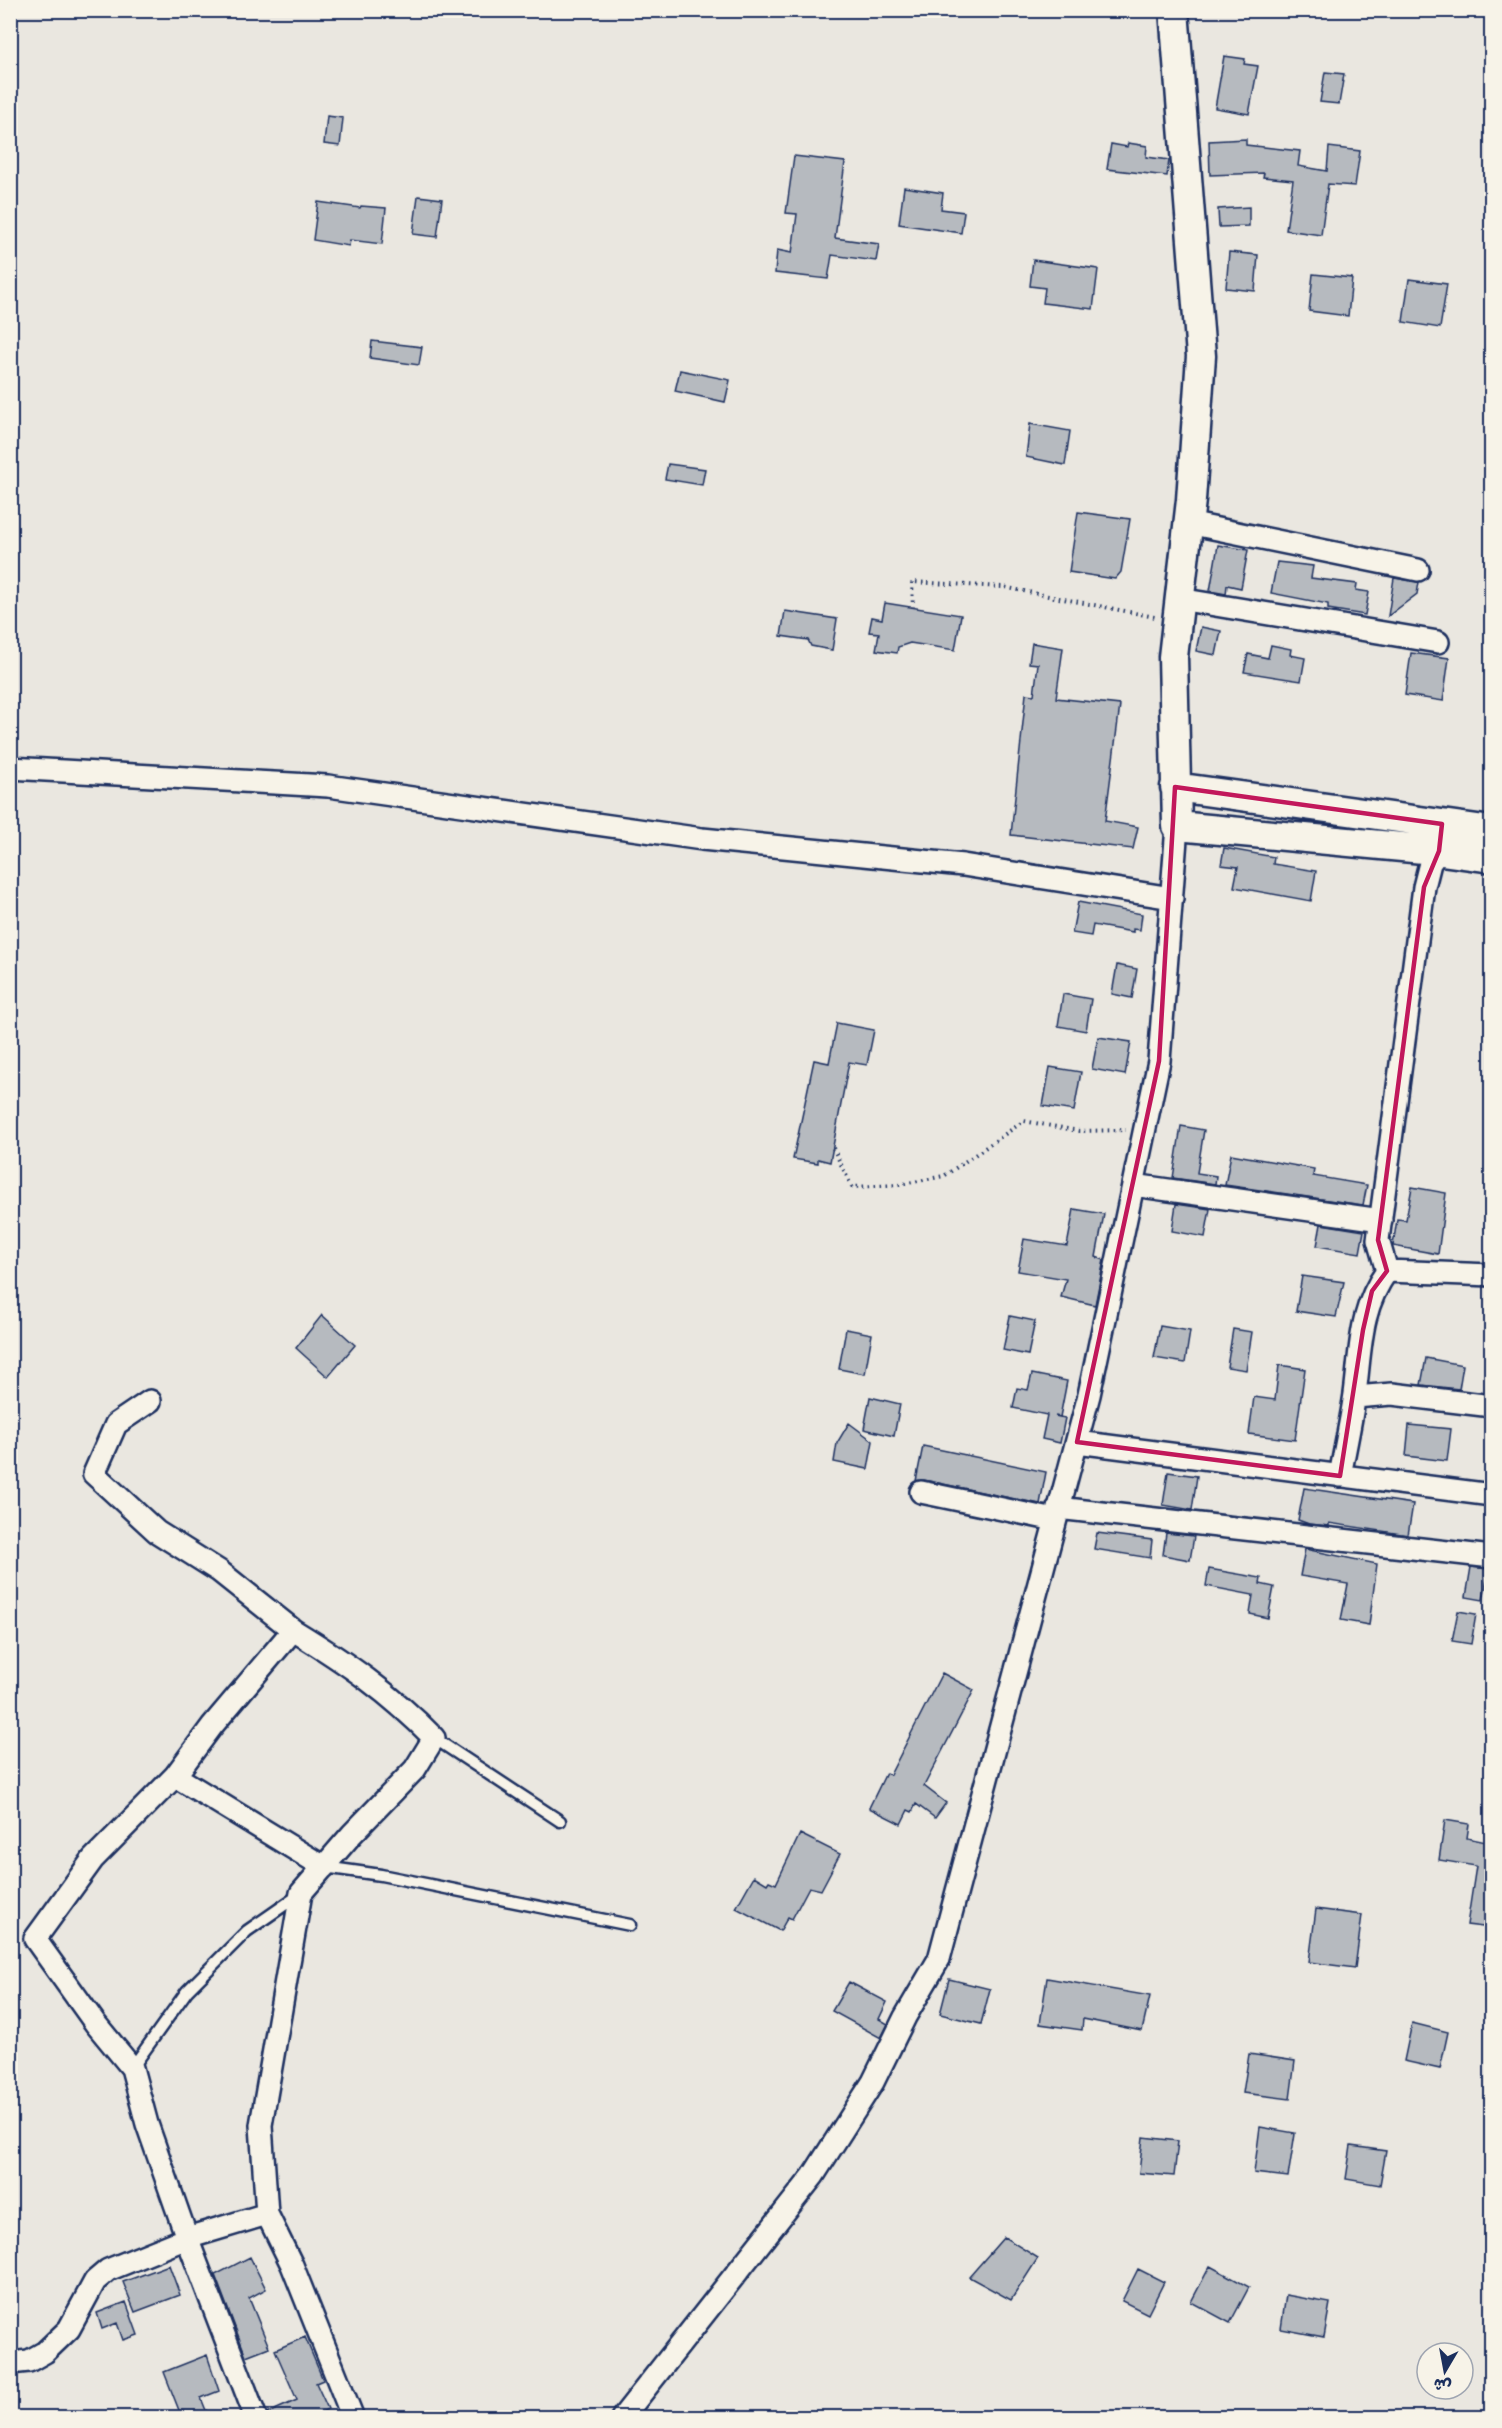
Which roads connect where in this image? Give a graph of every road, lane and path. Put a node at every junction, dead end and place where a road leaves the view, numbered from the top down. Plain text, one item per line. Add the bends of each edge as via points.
1 (1174, 10) edge
2 (1188, 523) junction
3 (1418, 570) dead end
4 (913, 608) dead end
5 (1178, 609) junction
6 (1438, 642) dead end
7 (10, 768) edge
8 (1175, 787) junction
9 (1177, 826) junction
10 (1491, 831) edge
11 (1440, 838) junction
12 (1491, 858) edge
13 (1172, 898) junction
14 (1144, 1129) junction
15 (833, 1148) dead end
16 (1133, 1185) junction
17 (1381, 1220) junction
18 (1387, 1271) junction
19 (1491, 1275) edge
20 (1355, 1396) junction
21 (150, 1401) dead end
22 (1491, 1406) edge
23 (1077, 1442) junction
24 (1340, 1476) junction
25 (921, 1492) dead end
26 (1491, 1495) edge
27 (1057, 1514) junction
28 (1491, 1557) edge
29 (293, 1629) junction
30 (434, 1738) junction
31 (175, 1776) junction
32 (560, 1821) dead end
33 (324, 1867) junction
34 (301, 1893) junction
35 (630, 1925) dead end
36 (132, 2068) junction
37 (267, 2214) junction
38 (187, 2238) junction
39 (10, 2363) edge
40 (256, 2418) edge
41 (353, 2418) edge
42 (622, 2418) edge

1 - 2 street via 1201,356
2 - 3 street
2 - 5 street
4 - 5 path via 912,582 935,582 1003,587 1141,616
5 - 6 street
5 - 8 street via 1173,657
7 - 13 street via 328,786 702,839 963,865
8 - 9 street
8 - 11 street
9 - 11 street
9 - 13 street
10 - 11 street
11 - 12 street
11 - 17 street via 1424,887
13 - 14 street via 1159,1061
14 - 15 path via 1079,1131 1024,1121 944,1176 898,1185 852,1187
14 - 16 street
16 - 17 street
16 - 23 street
17 - 18 street via 1378,1240
18 - 19 street
18 - 20 street via 1372,1291 1356,1360
20 - 22 street via 1392,1394
20 - 24 street
21 - 29 street via 116,1424 94,1474 157,1532 219,1571
23 - 24 street
23 - 27 street
24 - 26 street
25 - 27 street
27 - 28 street
27 - 42 street via 939,1959 873,2082 813,2176
29 - 30 street via 357,1669
29 - 31 street
30 - 32 lane
30 - 33 street via 416,1769
31 - 33 street
31 - 36 street via 93,1859 35,1939
33 - 34 street
33 - 35 lane
34 - 36 lane via 247,1931 187,1991
34 - 37 street via 261,2125
36 - 38 street
37 - 38 street
37 - 41 street via 292,2265
38 - 39 street via 108,2270 95,2281 69,2329 45,2352 29,2361
38 - 40 street

